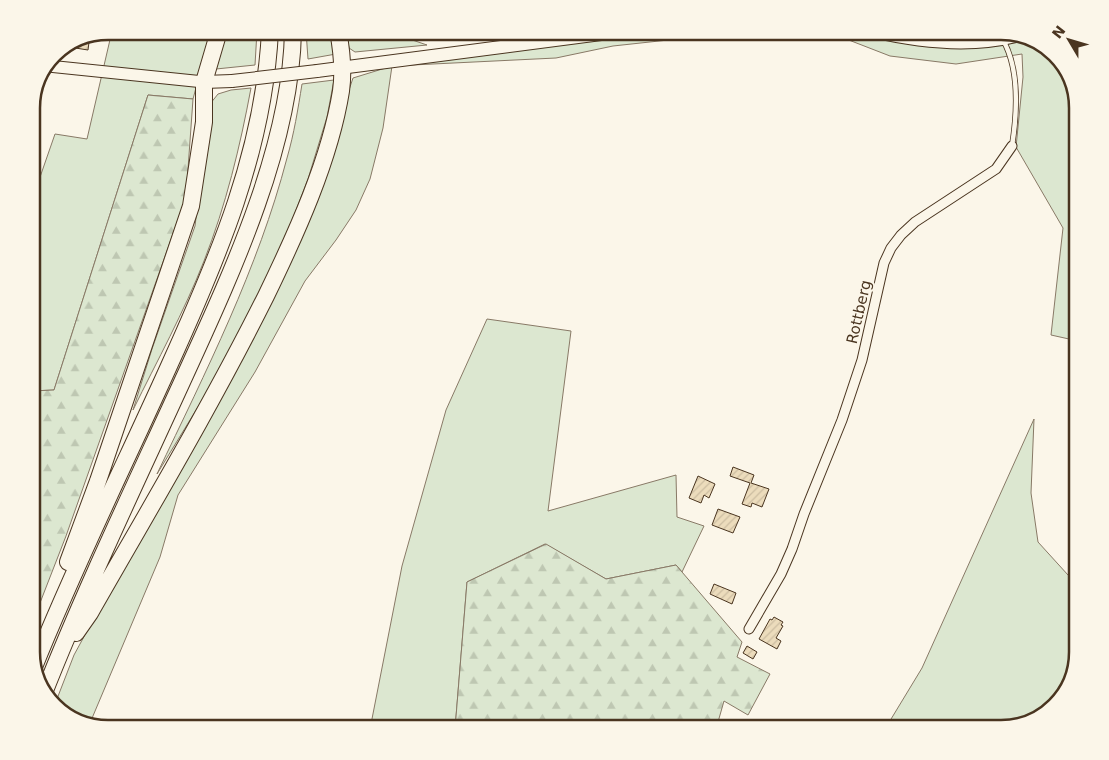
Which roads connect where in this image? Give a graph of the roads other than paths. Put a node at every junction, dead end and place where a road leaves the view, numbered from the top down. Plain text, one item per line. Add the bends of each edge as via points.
1 (216, 40) edge
2 (270, 40) edge
3 (292, 40) edge
4 (339, 40) edge
5 (556, 40) edge
6 (918, 40) edge
7 (1002, 40) edge
8 (1003, 40) edge
9 (54, 67) edge
10 (343, 68) junction
11 (204, 82) junction
12 (1012, 146) joint
13 (749, 629) dead end
14 (40, 648) edge
15 (40, 654) edge
16 (57, 659) junction
17 (48, 683) edge

1 - 11 highway
2 - 15 highway via 250,157 210,276
3 - 16 highway via 280,126 256,206 226,287
4 - 10 highway
5 - 10 main road
6 - 7 main road via 943,43
8 - 12 lane, Rottberg via 1010,51 1015,88 1016,121
9 - 11 street
10 - 11 main road, bridge
10 - 16 highway via 336,117 319,172 286,254 237,354 90,613
11 - 14 highway via 204,122 191,206 98,481 51,602
12 - 13 street, Rottberg via 996,169 915,222 891,248 884,263 862,360 842,420 781,574
16 - 17 highway

